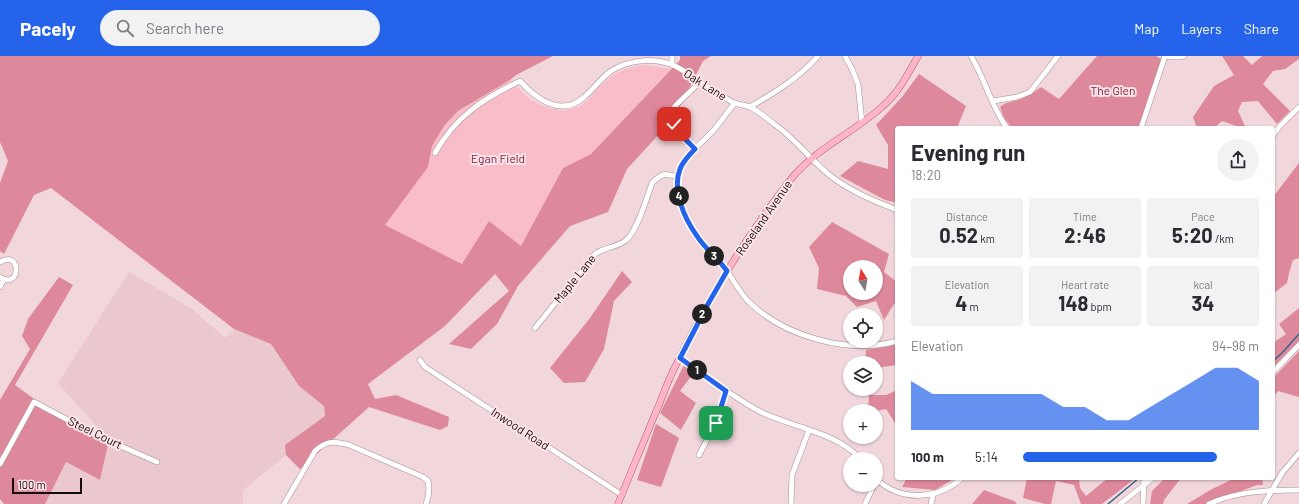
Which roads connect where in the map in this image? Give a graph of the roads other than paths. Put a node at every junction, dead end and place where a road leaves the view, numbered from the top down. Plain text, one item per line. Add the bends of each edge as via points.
1 (672, 56) edge
2 (818, 56) edge
3 (845, 56) edge
4 (918, 56) edge
5 (970, 56) edge
6 (1058, 56) edge
7 (1164, 56) edge
8 (1184, 56) edge
9 (672, 64) junction
10 (700, 82) junction
11 (992, 101) junction
12 (735, 103) junction
13 (1299, 106) edge
14 (750, 107) junction
15 (862, 123) junction
16 (1006, 126) edge
17 (1142, 126) edge
18 (1275, 132) edge
19 (695, 149) junction
20 (435, 153) dead end
21 (812, 158) junction
22 (678, 177) junction
23 (895, 209) edge
24 (0, 262) edge
25 (727, 271) junction
26 (2, 278) edge
27 (0, 287) edge
28 (535, 328) dead end
29 (895, 341) edge
30 (1299, 345) edge
31 (680, 358) junction
32 (420, 360) dead end
33 (1275, 370) edge
34 (726, 391) junction
35 (809, 430) junction
36 (854, 452) edge
37 (1299, 453) edge
38 (699, 455) dead end
39 (157, 462) dead end
40 (0, 464) edge
41 (960, 480) edge
42 (1144, 480) edge
43 (1151, 480) edge
44 (883, 485) edge
45 (1144, 486) junction
46 (1271, 490) junction
47 (1299, 490) edge
48 (871, 492) edge
49 (622, 495) junction
50 (932, 495) junction
51 (284, 504) edge
52 (426, 504) edge
53 (618, 504) edge
54 (791, 504) edge
55 (865, 504) edge
56 (931, 504) edge
57 (1120, 504) edge
58 (1143, 504) edge
59 (1209, 504) edge
60 (1264, 504) edge

1 - 9 street
2 - 14 street via 785,85
3 - 15 street via 858,84
4 - 15 main road, Roseland Avenue via 897,91
5 - 11 street
6 - 11 street via 1030,92
7 - 8 street
7 - 17 street
9 - 10 street, Oak Lane
9 - 20 street, Oak Lane via 651,61 625,64 606,75 581,100 566,106 554,105 540,99 520,81 493,95 460,120 448,132
10 - 12 street, Oak Lane
10 - 19 street via 675,106 671,118 680,134
11 - 16 street
12 - 14 street, Oak Lane
12 - 19 street
13 - 18 street
14 - 21 street, Oak Lane via 789,136
15 - 21 main road, Roseland Avenue
19 - 22 street via 686,159
21 - 23 street, Oak Lane via 842,184
21 - 25 main road, Roseland Avenue via 792,178
22 - 25 street via 683,210 692,228
22 - 28 street, Maple Lane via 667,174 657,178 652,184 633,232 616,246 595,254
24 - 26 street via 11,260 16,268 13,277 8,280
25 - 29 street via 748,300 765,315 792,330 843,346 867,346
25 - 31 main road, Roseland Avenue
26 - 27 street
30 - 33 street
31 - 34 street
31 - 49 main road, Roseland Avenue
32 - 49 street, Inwood Road via 425,367
34 - 35 street via 762,412
34 - 38 street via 716,423
35 - 36 street via 842,443
35 - 54 street via 792,474
37 - 46 street
39 - 40 street, Steel Court via 98,436 34,402
41 - 50 street via 953,486
42 - 45 street
43 - 45 street
44 - 50 street via 898,492
45 - 57 street
45 - 58 street
46 - 47 street
46 - 59 street via 1226,498
46 - 60 street
48 - 55 street
49 - 53 main road, Roseland Avenue
50 - 56 street
51 - 52 street via 315,451 331,442 349,445 423,477 428,481 429,488

